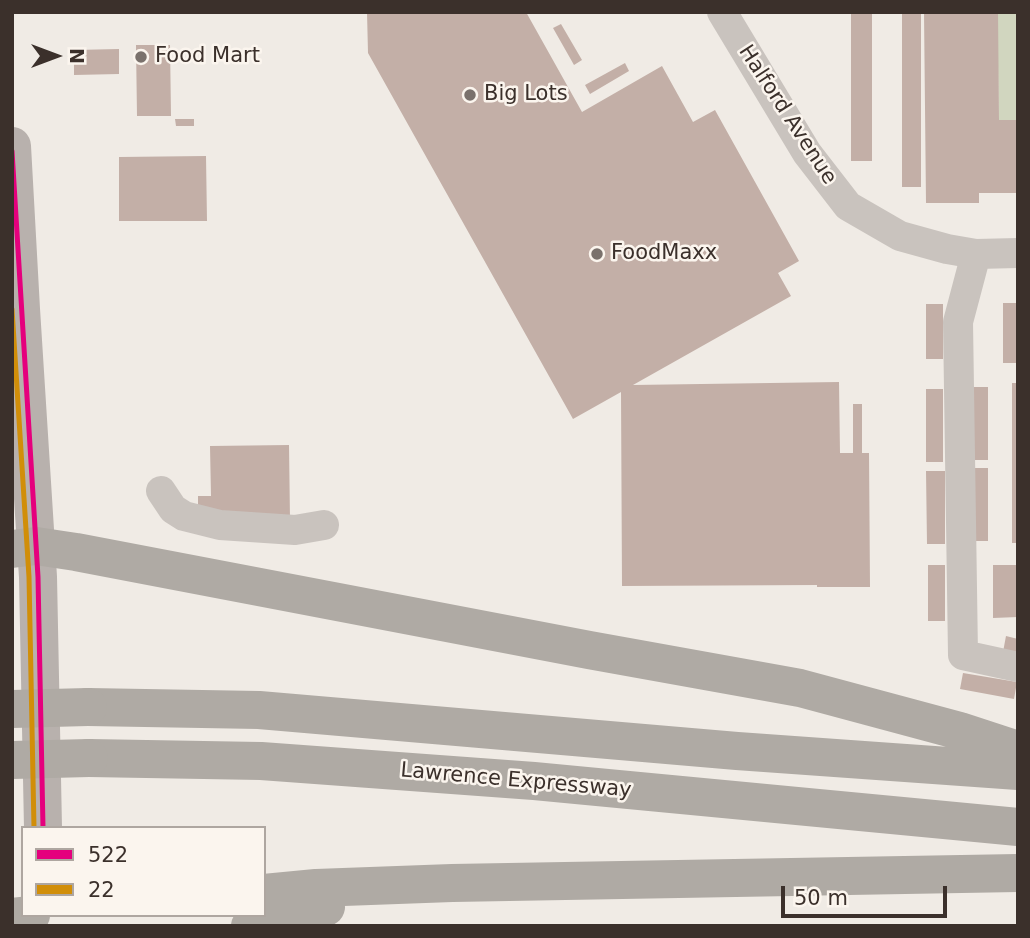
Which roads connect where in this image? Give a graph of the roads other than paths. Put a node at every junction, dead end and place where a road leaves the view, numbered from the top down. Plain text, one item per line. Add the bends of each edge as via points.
1 (722, 12) edge
2 (12, 146) edge
3 (1018, 253) edge
4 (976, 254) junction
5 (160, 491) dead end
6 (324, 525) dead end
7 (24, 547) edge
8 (1018, 667) edge
9 (12, 709) edge
10 (1018, 750) edge
11 (12, 760) edge
12 (1018, 771) edge
13 (43, 826) edge
14 (1018, 827) edge
15 (1018, 873) edge
16 (452, 883) junction
17 (266, 893) edge
18 (250, 926) edge

1 - 4 street, Halford Avenue via 807,153 848,206 900,236
2 - 7 main road
3 - 4 street, Halford Avenue
4 - 8 street via 958,322 962,655
5 - 6 street via 184,516 220,525 295,530
7 - 10 highway via 800,688
7 - 13 main road via 38,577
9 - 12 highway, bridge via 259,710
11 - 14 highway, Lawrence Expressway, bridge via 275,762 534,781
15 - 16 highway
16 - 17 highway
16 - 18 highway

